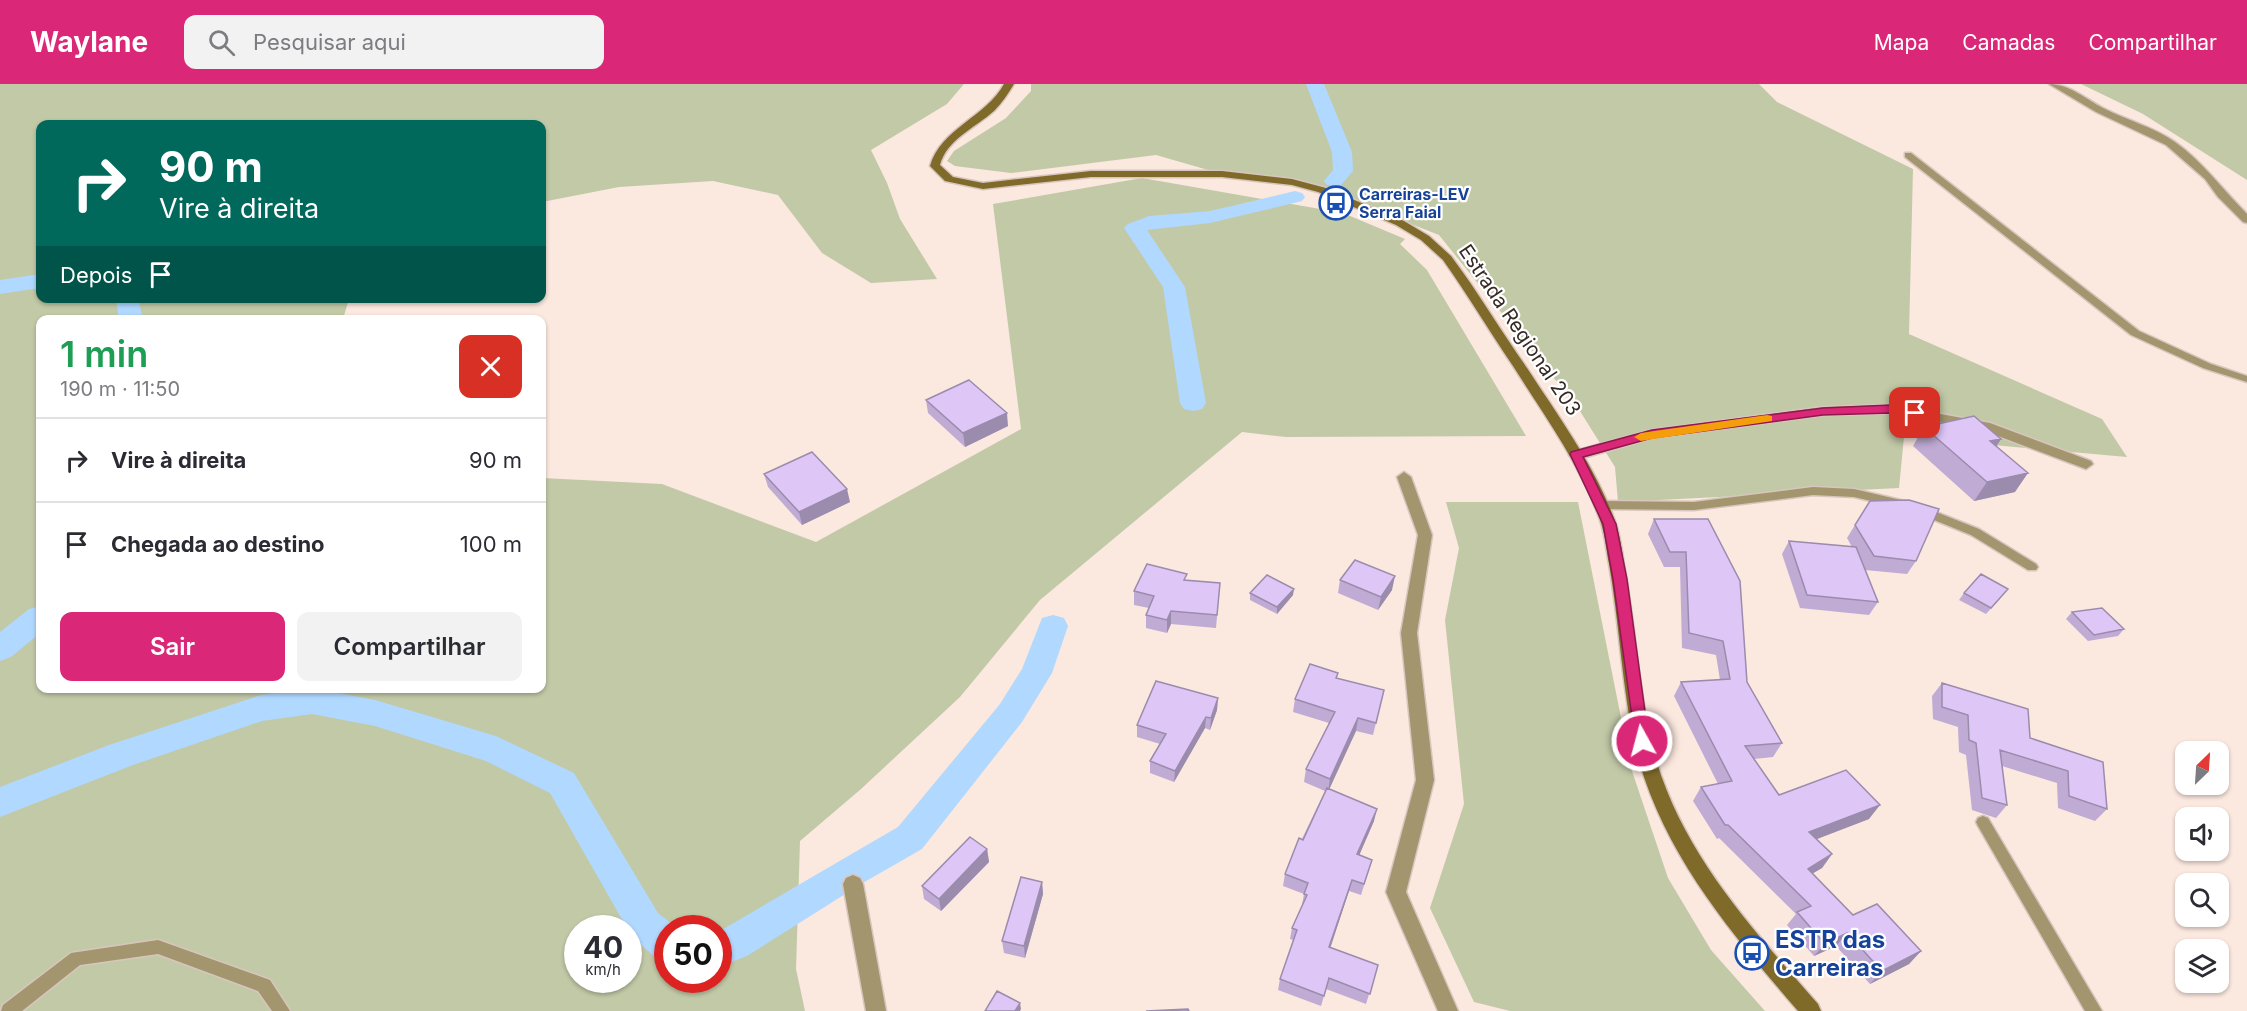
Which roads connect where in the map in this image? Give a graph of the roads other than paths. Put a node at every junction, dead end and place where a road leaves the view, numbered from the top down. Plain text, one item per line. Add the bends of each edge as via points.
1 (1009, 84) edge
2 (2054, 84) edge
3 (1908, 156) dead end
4 (2247, 220) edge
5 (2247, 379) edge
6 (1576, 454) junction
7 (2086, 464) dead end
8 (1404, 477) dead end
9 (1602, 505) junction
10 (2032, 567) dead end
11 (1983, 822) dead end
12 (852, 884) dead end
13 (9, 1011) edge
14 (282, 1011) edge
15 (876, 1011) edge
16 (1448, 1011) edge
17 (1811, 1011) edge
18 (2094, 1011) edge

1 - 6 main road, Estrada Regional 203 via 990,111 941,148 935,166 949,179 983,186 1091,174 1261,177 1322,190 1400,223 1447,258
2 - 4 street via 2170,144 2209,177
3 - 5 lane via 2135,333 2207,366
6 - 7 street via 1652,434 1823,411 1891,409 1985,426
6 - 9 main road, Estrada Regional 203
8 - 16 street via 1425,535 1408,633 1425,780 1395,892
9 - 10 lane via 1694,506 1814,491 1854,493 1941,517 1975,532
9 - 17 main road, Estrada Regional 203 via 1620,579 1642,741 1660,802 1716,895
11 - 18 lane
12 - 15 street
13 - 14 lane via 77,958 158,947 264,985

